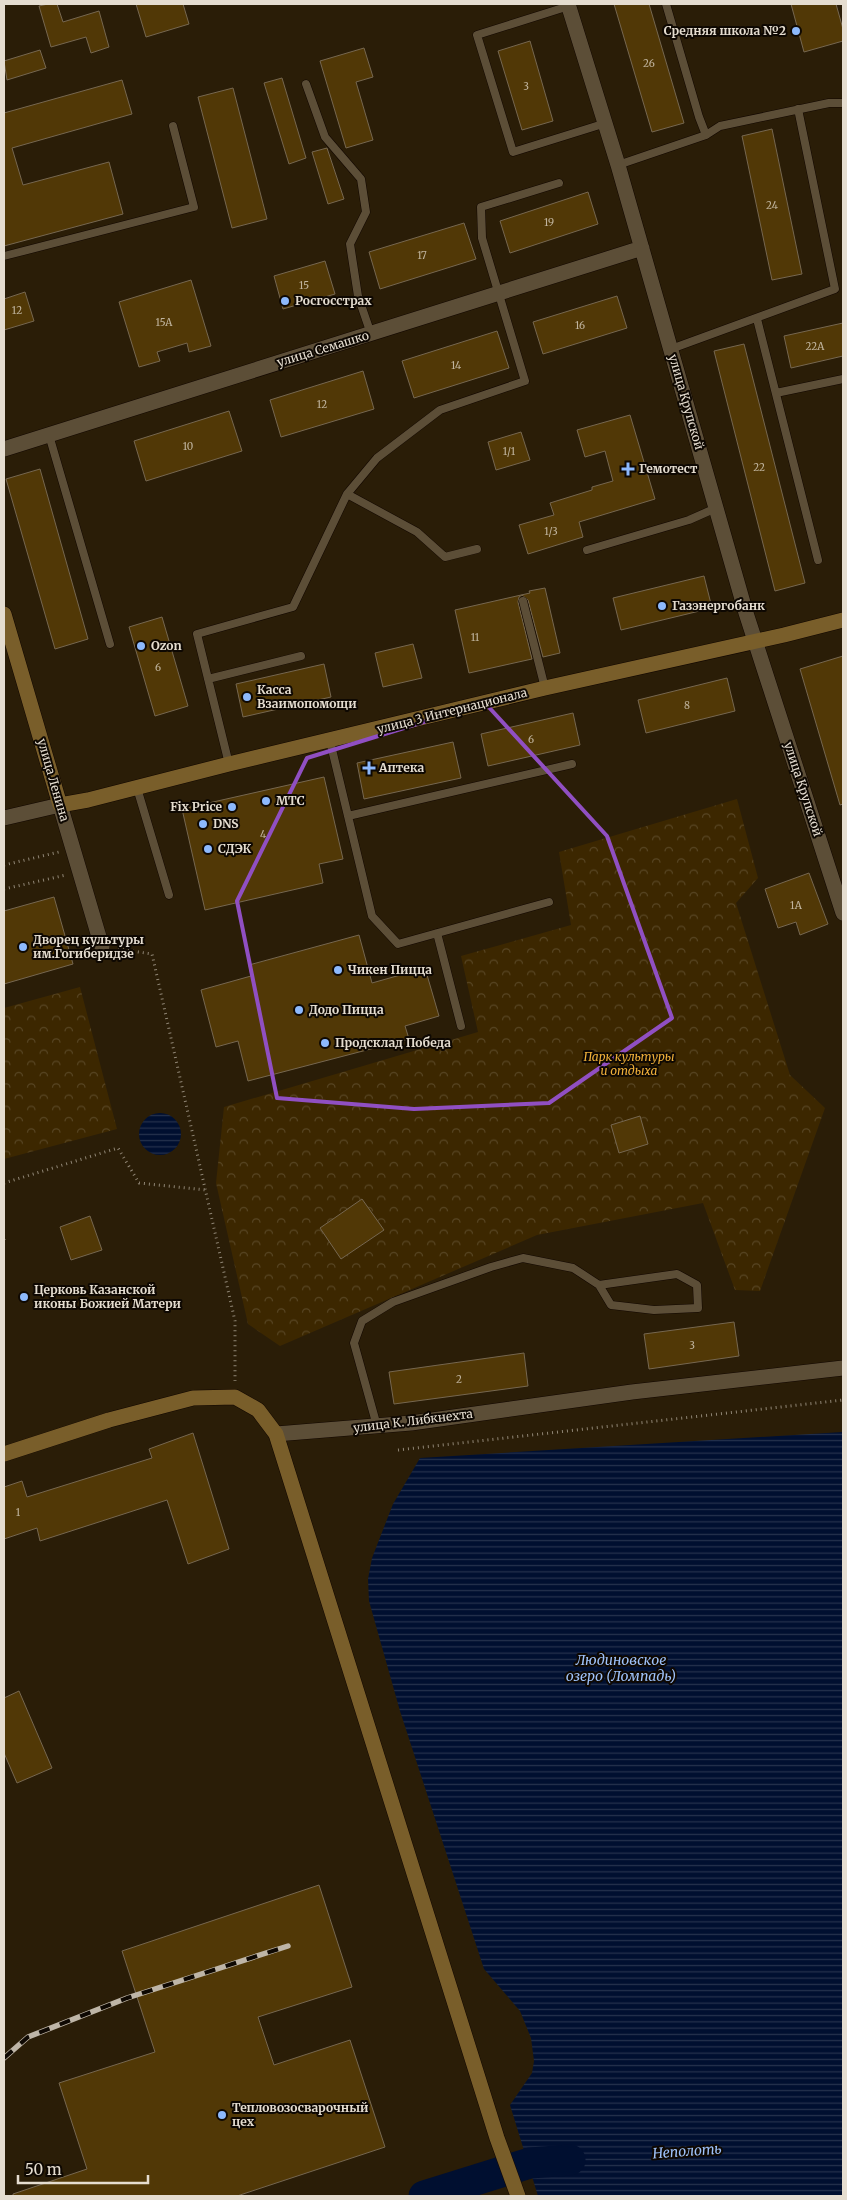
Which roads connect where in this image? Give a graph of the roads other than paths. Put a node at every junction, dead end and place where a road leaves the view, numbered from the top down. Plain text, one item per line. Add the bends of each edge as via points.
1 (666, 4) edge
2 (569, 5) edge
3 (306, 84) dead end
4 (843, 102) edge
5 (798, 109) junction
6 (606, 123) junction
7 (174, 126) dead end
8 (706, 135) junction
9 (618, 165) junction
10 (559, 183) dead end
11 (642, 248) junction
12 (4, 256) edge
13 (839, 290) edge
14 (499, 293) junction
15 (757, 319) junction
16 (371, 334) junction
17 (671, 349) junction
18 (843, 378) edge
19 (776, 393) junction
20 (49, 434) junction
21 (4, 449) edge
22 (347, 494) junction
23 (716, 508) junction
24 (477, 549) dead end
25 (587, 550) dead end
26 (818, 560) dead end
27 (523, 601) dead end
28 (4, 614) edge
29 (843, 620) edge
30 (755, 641) junction
31 (110, 644) dead end
32 (301, 656) dead end
33 (208, 679) junction
34 (546, 688) junction
35 (330, 741) junction
36 (229, 764) junction
37 (572, 764) dead end
38 (137, 788) junction
39 (60, 804) junction
40 (348, 816) junction
41 (4, 818) edge
42 (169, 895) dead end
43 (549, 902) dead end
44 (843, 913) edge
45 (437, 933) junction
46 (102, 947) road end
47 (461, 1026) dead end
48 (599, 1284) junction
49 (843, 1368) edge
50 (378, 1426) junction
51 (276, 1434) junction
52 (4, 1454) edge
53 (518, 2196) edge

1 - 8 lane
2 - 6 street, улица Крупской
2 - 6 lane via 477,35 513,152
3 - 16 lane via 325,137 361,179 366,212 350,244 358,296
4 - 5 lane
5 - 8 lane via 720,126
5 - 13 lane
6 - 9 street, улица Крупской
7 - 12 lane via 194,207
8 - 9 lane
9 - 11 street, улица Крупской
10 - 14 lane via 481,207 482,238
11 - 14 street, улица Семашко
11 - 17 street, улица Крупской
13 - 15 lane
14 - 16 street, улица Семашко
14 - 22 lane via 525,381 440,410 377,458
15 - 17 lane
15 - 19 lane
16 - 20 street, улица Семашко
17 - 23 street, улица Крупской
18 - 19 lane
19 - 26 lane
20 - 21 street, улица Семашко
20 - 31 lane
22 - 24 lane via 417,532 445,557
22 - 33 lane via 293,608 197,634
23 - 25 lane via 689,520
23 - 30 street, улица Крупской
27 - 34 lane
28 - 39 street, улица Ленина
29 - 30 street, улица 3 Интернационала
30 - 34 street, улица 3 Интернационала
30 - 44 street, улица Крупской
32 - 33 lane
33 - 36 lane
34 - 35 street, улица 3 Интернационала
35 - 36 street, улица 3 Интернационала
35 - 40 lane
36 - 38 street, улица 3 Интернационала
37 - 40 lane
38 - 39 street, улица 3 Интернационала
38 - 42 lane
39 - 41 street
39 - 46 street, улица Ленина
40 - 45 lane via 372,916 398,944
43 - 45 lane
45 - 47 lane
48 - 48 lane via 611,1305 654,1310 698,1308 697,1284 677,1274
48 - 50 lane via 573,1268 523,1258 392,1302 362,1321 354,1343
49 - 50 street, улица К. Либкнехта
50 - 51 street, улица К. Либкнехта
51 - 52 street via 258,1410 235,1397 193,1398 109,1420
51 - 53 street

